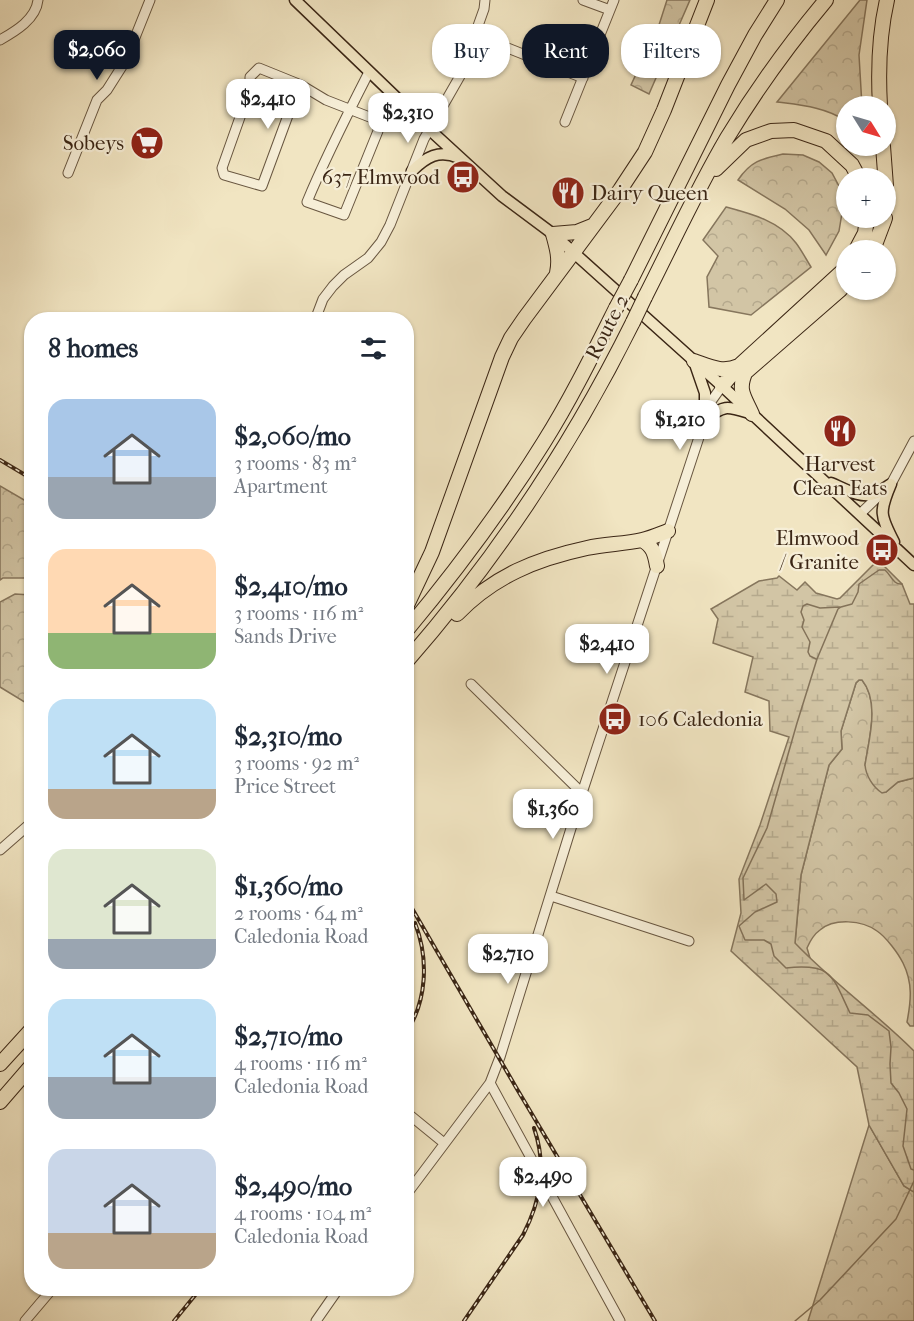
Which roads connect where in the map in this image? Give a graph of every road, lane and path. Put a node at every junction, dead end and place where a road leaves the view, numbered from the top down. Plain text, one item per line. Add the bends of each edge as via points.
1 (38, 0) edge
2 (150, 0) edge
3 (295, 0) edge
4 (485, 0) edge
5 (583, 0) edge
6 (614, 0) edge
7 (707, 0) edge
8 (777, 0) edge
9 (826, 0) edge
10 (887, 0) edge
11 (610, 10) junction
12 (479, 24) edge
13 (604, 24) edge
14 (0, 40) edge
15 (369, 72) junction
16 (459, 78) edge
17 (583, 78) edge
18 (301, 85) junction
19 (879, 96) edge
20 (350, 110) junction
21 (565, 122) dead end
22 (430, 130) junction
23 (463, 160) junction
24 (854, 168) edge
25 (412, 171) junction
26 (68, 172) dead end
27 (701, 187) junction
28 (594, 225) junction
29 (553, 234) junction
30 (573, 252) junction
31 (557, 274) junction
32 (836, 278) edge
33 (836, 293) edge
34 (318, 312) edge
35 (694, 361) junction
36 (743, 369) junction
37 (722, 386) junction
38 (752, 414) junction
39 (705, 419) junction
40 (914, 441) edge
41 (822, 478) junction
42 (891, 484) junction
43 (860, 514) junction
44 (668, 531) junction
45 (642, 540) junction
46 (898, 550) junction
47 (914, 565) edge
48 (657, 566) junction
49 (414, 591) edge
50 (414, 621) edge
51 (414, 654) edge
52 (414, 657) edge
53 (471, 684) dead end
54 (582, 793) junction
55 (24, 829) edge
56 (0, 850) edge
57 (551, 896) junction
58 (689, 941) dead end
59 (24, 1038) edge
60 (0, 1064) edge
61 (24, 1074) edge
62 (489, 1083) junction
63 (0, 1102) edge
64 (414, 1119) edge
65 (444, 1143) junction
66 (414, 1184) edge
67 (46, 1296) edge
68 (333, 1296) edge
69 (25, 1321) edge
70 (316, 1321) edge
71 (620, 1321) edge

1 - 14 street via 37,9 29,18
2 - 26 street via 126,60 97,100
3 - 15 main road
4 - 12 street
5 - 11 street
6 - 11 street
7 - 28 highway via 645,152
8 - 50 highway, Route 2, bridge via 728,84 579,381 527,469
9 - 27 highway, Route 2 via 747,106
10 - 19 highway via 882,21
11 - 13 street
15 - 20 street
15 - 22 main road
16 - 22 street
17 - 21 street
18 - 18 street via 259,68 250,77 250,89 222,168 224,175 262,186
18 - 20 street
20 - 20 street via 372,118 378,131 344,215 307,202
22 - 23 main road
22 - 25 street
23 - 25 main road via 453,155 431,156
23 - 29 main road via 502,196
24 - 27 highway via 826,141 794,130 771,131 746,140
25 - 34 street via 381,243 369,258 333,286
27 - 51 highway, Route 2, bridge via 596,394 543,482 470,585
28 - 29 highway via 577,232
28 - 30 highway
29 - 30 main road
29 - 31 highway via 559,254
30 - 31 highway
30 - 35 main road
31 - 49 highway via 502,357 439,534
32 - 36 highway
33 - 36 highway
35 - 36 highway via 716,368
35 - 37 main road
35 - 39 main road via 705,393
36 - 37 highway
36 - 38 highway via 741,390
37 - 38 main road
37 - 39 street
38 - 39 main road via 724,407
38 - 41 main road
39 - 44 street
40 - 42 street
41 - 42 main road via 864,495 876,494
41 - 43 main road
42 - 43 street
42 - 46 main road via 882,513
43 - 46 main road
44 - 45 highway
44 - 48 street
45 - 48 highway via 655,552
45 - 52 highway via 587,548 513,572 476,596
46 - 47 main road
48 - 54 street
53 - 54 street
54 - 57 street
55 - 56 street
57 - 58 street
57 - 62 street
59 - 60 highway
61 - 63 highway
62 - 65 street
62 - 71 street
64 - 65 street
65 - 66 street
67 - 69 street
68 - 70 street

